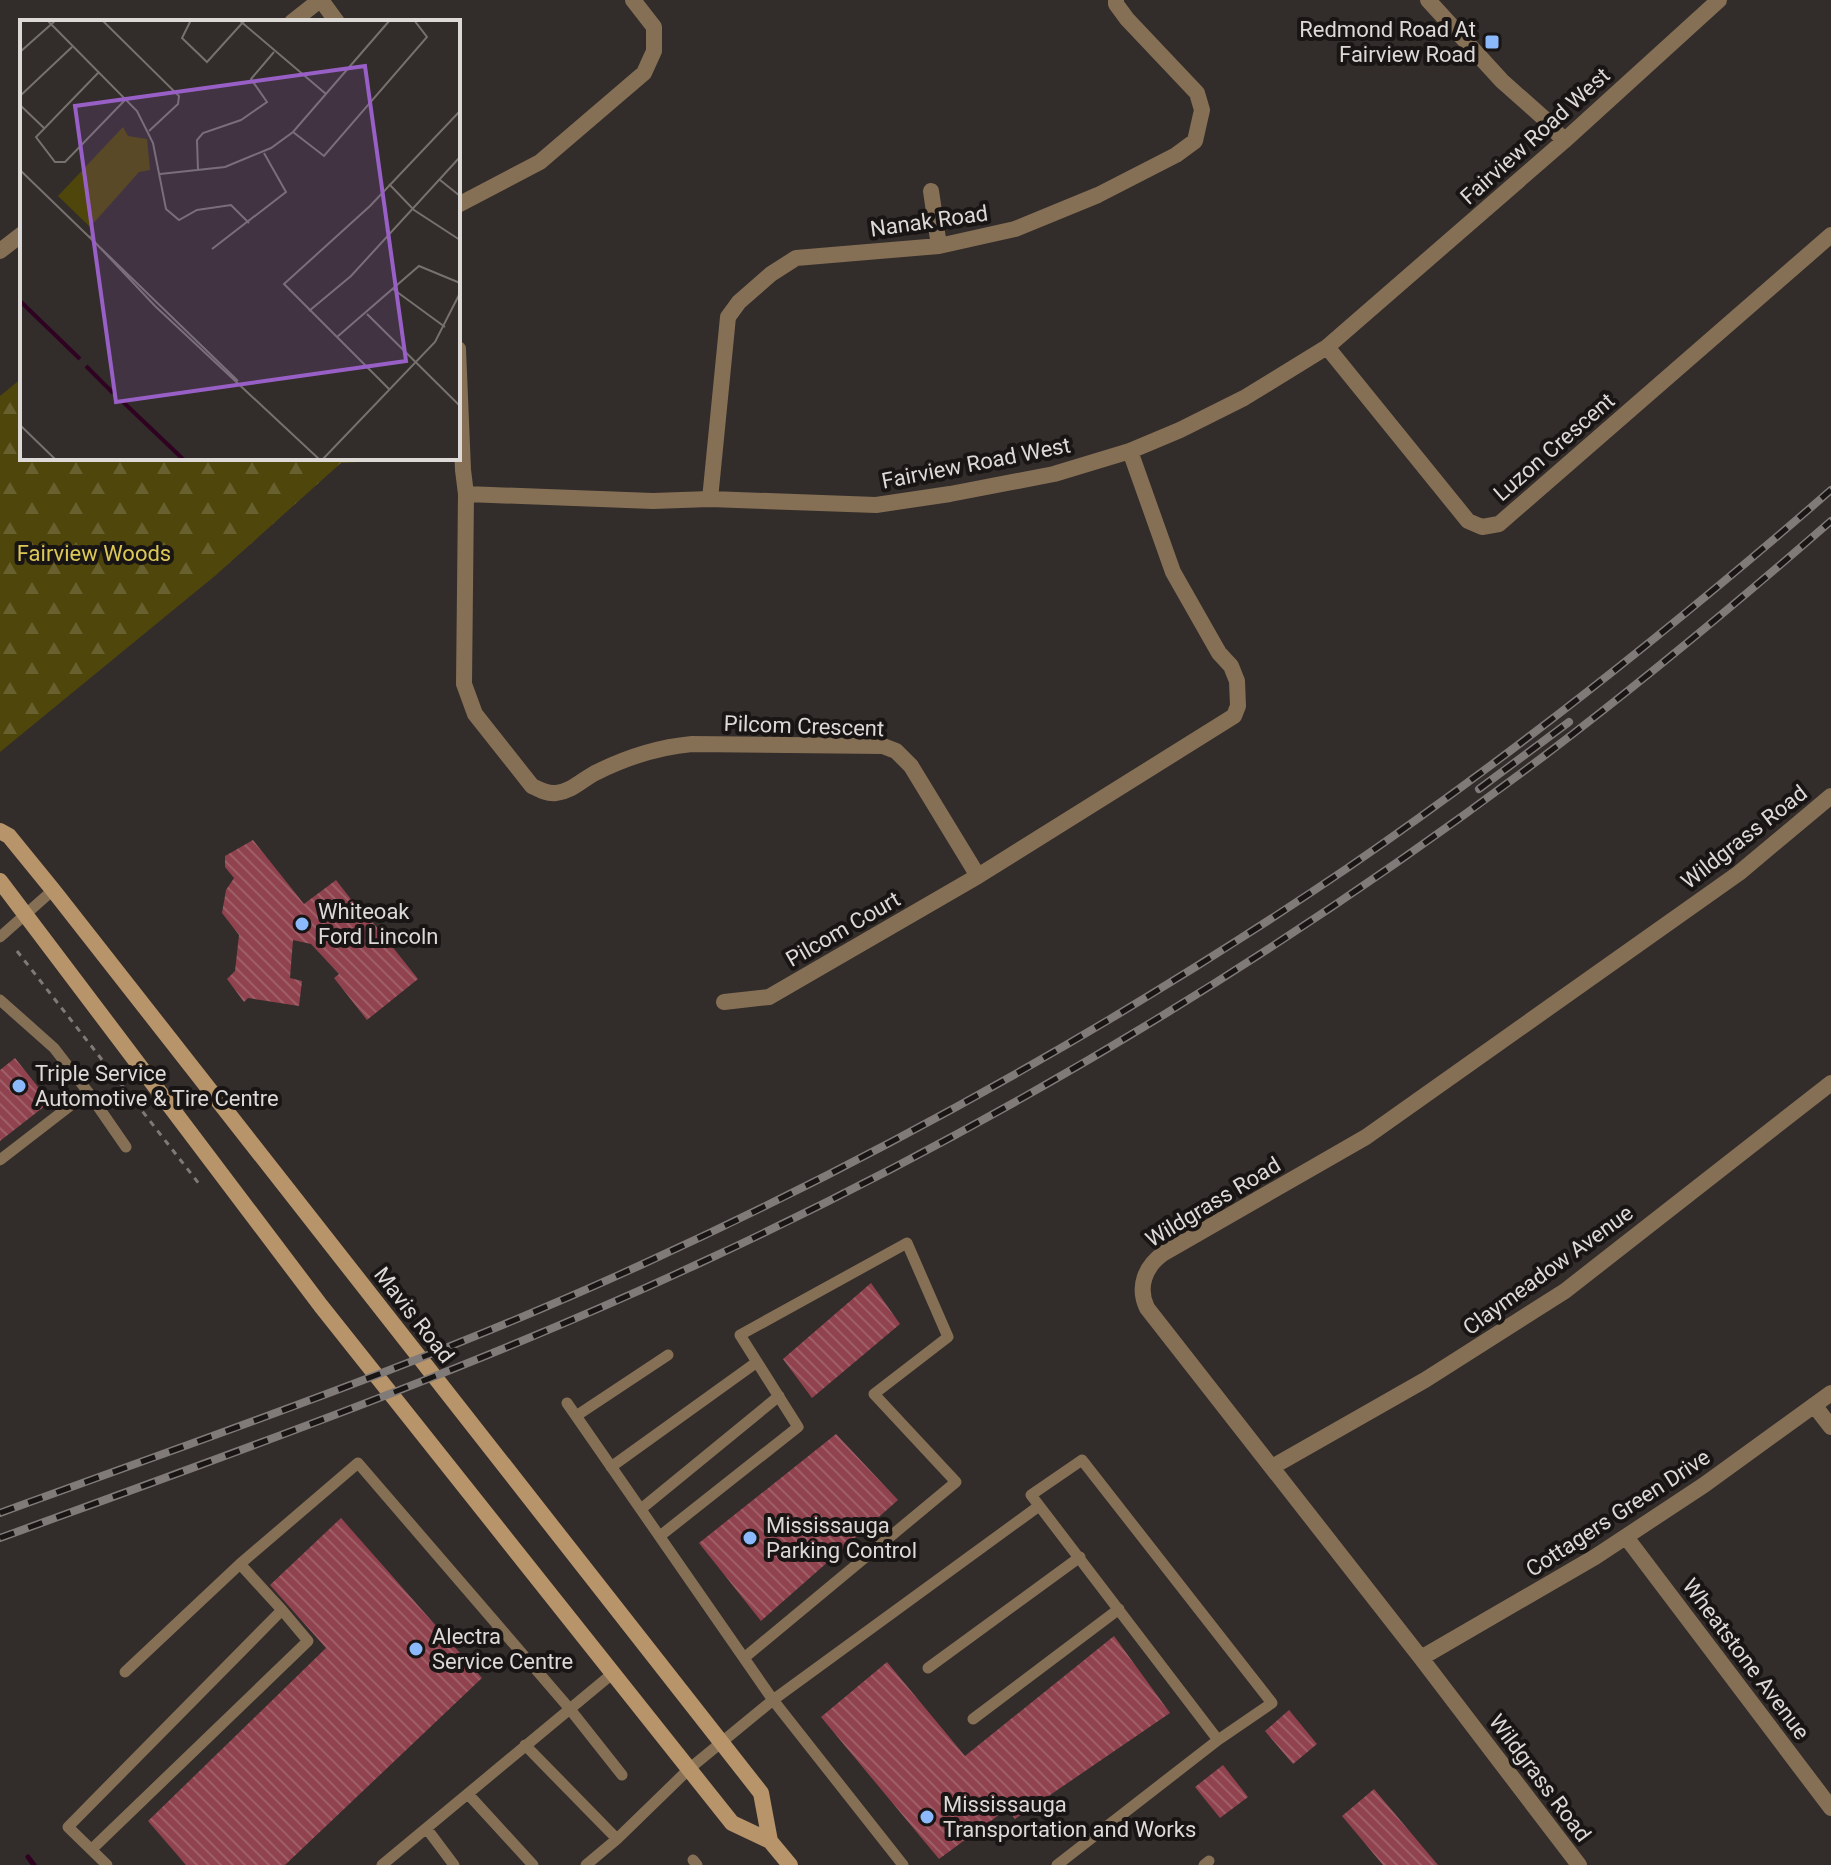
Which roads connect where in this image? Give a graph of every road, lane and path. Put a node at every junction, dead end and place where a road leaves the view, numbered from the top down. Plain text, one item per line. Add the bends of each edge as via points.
1 (321, 0) edge
2 (633, 0) edge
3 (1116, 0) edge
4 (1428, 0) edge
5 (1719, 0) edge
6 (295, 20) edge
7 (336, 20) edge
8 (1564, 141) junction
9 (931, 191) dead end
10 (460, 204) edge
11 (1831, 235) edge
12 (20, 236) edge
13 (939, 246) junction
14 (0, 251) edge
15 (1327, 347) junction
16 (460, 397) edge
17 (1130, 451) junction
18 (466, 494) junction
19 (710, 499) junction
20 (1831, 796) edge
21 (0, 831) edge
22 (978, 876) junction
23 (0, 881) edge
24 (53, 890) junction
25 (25, 913) junction
26 (0, 937) edge
27 (17, 951) dead end
28 (0, 1000) edge
29 (724, 1002) dead end
30 (1831, 1083) edge
31 (88, 1092) junction
32 (126, 1147) dead end
33 (0, 1160) edge
34 (200, 1185) dead end
35 (668, 1355) dead end
36 (757, 1362) junction
37 (1831, 1393) edge
38 (779, 1396) junction
39 (567, 1403) dead end
40 (1814, 1405) junction
41 (576, 1416) junction
42 (1831, 1427) edge
43 (611, 1467) junction
44 (1272, 1467) junction
45 (1039, 1506) junction
46 (641, 1509) junction
47 (660, 1536) junction
48 (1626, 1537) junction
49 (1080, 1557) junction
50 (240, 1564) junction
51 (1119, 1609) junction
52 (282, 1610) junction
53 (744, 1658) junction
54 (1421, 1658) junction
55 (928, 1668) dead end
56 (125, 1672) dead end
57 (612, 1674) junction
58 (773, 1700) junction
59 (569, 1708) junction
60 (973, 1719) dead end
61 (1218, 1740) junction
62 (721, 1742) junction
63 (525, 1745) junction
64 (689, 1769) junction
65 (622, 1775) dead end
66 (468, 1794) junction
67 (1831, 1808) edge
68 (427, 1829) junction
69 (617, 1839) junction
70 (770, 1841) junction
71 (92, 1849) junction
72 (107, 1865) edge
73 (382, 1865) edge
74 (454, 1865) edge
75 (533, 1865) edge
76 (586, 1865) edge
77 (790, 1865) edge
78 (903, 1865) edge
79 (1057, 1865) edge
80 (1579, 1865) edge

1 - 6 street
1 - 7 street
2 - 10 street via 654,27 654,51 644,73 540,162
3 - 13 street, Nanak Road via 1127,19 1197,93 1202,110 1195,141 1098,195 1015,229
4 - 8 street
5 - 8 street, Fairview Road West
8 - 15 street, Fairview Road West
9 - 13 street
11 - 15 street, Luzon Crescent via 1499,524 1482,527 1468,521
12 - 14 street
13 - 19 street, Nanak Road via 796,258 739,302 728,317
15 - 17 street, Fairview Road West via 1244,398
16 - 18 street, Pilcom Crescent
17 - 19 street, Fairview Road West via 1054,474 876,505
17 - 22 street via 1173,572 1231,666 1238,706 1227,721
18 - 19 street, Fairview Road West
18 - 22 street, Pilcom Crescent via 464,684 475,714 532,786 558,793 668,746 883,746 911,766
20 - 44 street, Wildgrass Road via 1739,873 1366,1137 1151,1265 1142,1288 1147,1308
21 - 24 main road, Mavis Road
22 - 29 street, Pilcom Court via 769,997
23 - 25 main road, Mavis Road
24 - 25 lane
24 - 62 main road, Mavis Road
25 - 26 lane
25 - 57 main road, Mavis Road via 321,1306
27 - 34 path
28 - 31 lane via 54,1048
30 - 44 street, Claymeadow Avenue via 1565,1291 1425,1380
31 - 32 lane
31 - 33 lane
35 - 41 lane
36 - 38 lane
36 - 43 lane
36 - 53 lane via 740,1335 907,1243 948,1337 874,1394 956,1482
37 - 40 street, Cottagers Green Drive
38 - 46 lane
38 - 47 lane via 798,1427
39 - 41 lane
40 - 42 street
40 - 48 street, Cottagers Green Drive
41 - 43 lane
43 - 46 lane
44 - 54 street, Wildgrass Road
45 - 49 lane
45 - 58 lane
45 - 61 lane via 1031,1495 1082,1460 1272,1703
46 - 47 lane
47 - 53 lane
48 - 54 street, Cottagers Green Drive
48 - 67 street, Wheatstone Avenue
49 - 51 lane
49 - 55 lane
50 - 52 lane
50 - 56 lane
50 - 59 lane via 358,1463
51 - 60 lane
51 - 61 lane
52 - 71 lane via 68,1827
52 - 71 lane via 308,1641
53 - 58 lane
54 - 80 street, Wildgrass Road
57 - 59 lane
57 - 64 main road, Mavis Road
58 - 62 lane
58 - 78 lane
59 - 63 lane
59 - 65 lane
61 - 79 lane
62 - 64 lane
62 - 70 main road, Mavis Road via 761,1793
63 - 66 lane
63 - 69 lane
64 - 69 lane
64 - 70 main road, Mavis Road via 732,1823
66 - 68 lane
66 - 75 lane
68 - 73 lane
68 - 74 lane
69 - 76 lane
70 - 77 main road, Mavis Road
71 - 72 lane

